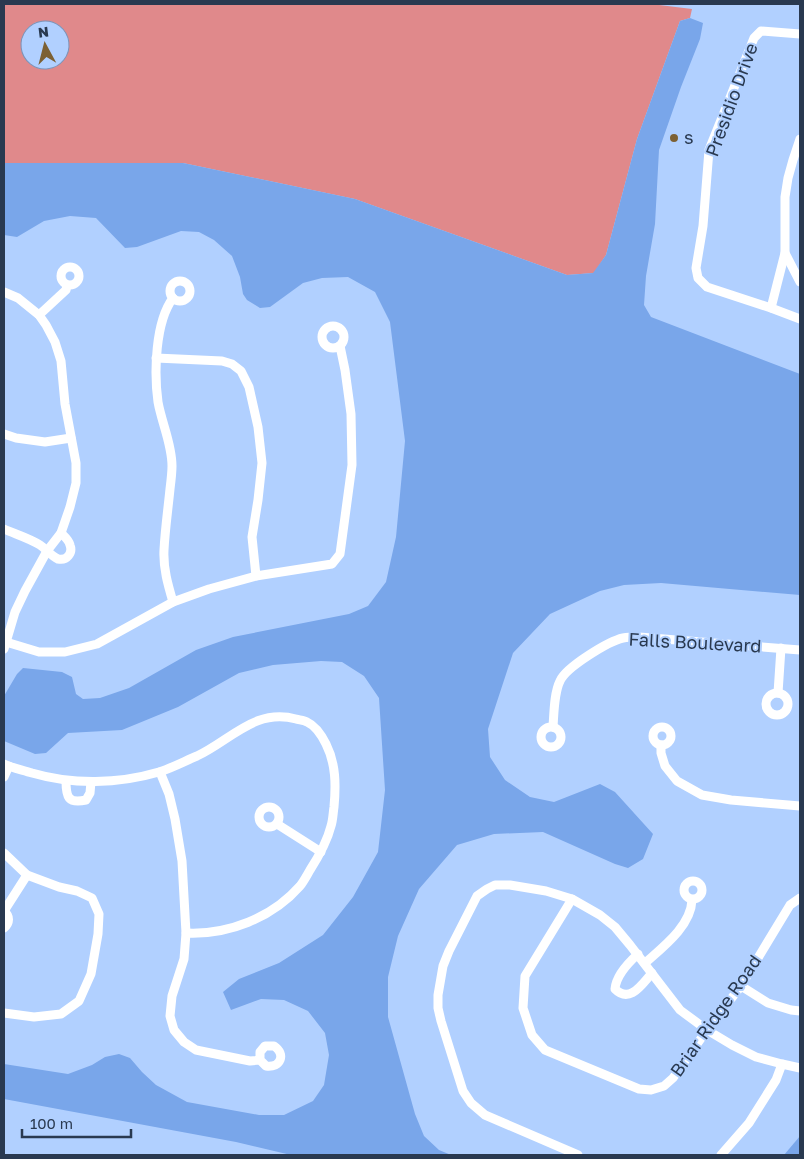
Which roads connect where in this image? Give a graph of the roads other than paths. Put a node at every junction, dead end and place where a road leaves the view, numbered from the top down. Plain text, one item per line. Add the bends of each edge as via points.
1 (800, 34) edge
2 (800, 139) edge
3 (785, 252) junction
4 (800, 282) edge
5 (67, 285) dead end
6 (4, 292) edge
7 (173, 298) dead end
8 (771, 308) junction
9 (39, 315) junction
10 (800, 319) edge
11 (340, 346) dead end
12 (156, 358) junction
13 (4, 434) edge
14 (71, 438) junction
15 (4, 529) edge
16 (61, 532) junction
17 (47, 551) junction
18 (256, 576) junction
19 (173, 602) junction
20 (5, 646) edge
21 (781, 648) junction
22 (800, 650) edge
23 (778, 693) dead end
24 (553, 727) dead end
25 (661, 745) dead end
26 (6, 765) edge
27 (160, 772) junction
28 (4, 777) edge
29 (66, 781) junction
30 (91, 782) junction
31 (800, 806) edge
32 (277, 824) dead end
33 (321, 852) junction
34 (4, 853) edge
35 (27, 875) junction
36 (800, 898) edge
37 (572, 899) junction
38 (692, 900) dead end
39 (4, 911) edge
40 (4, 928) edge
41 (186, 933) junction
42 (638, 954) junction
43 (645, 964) junction
44 (652, 973) junction
45 (741, 986) junction
46 (800, 1011) edge
47 (4, 1013) edge
48 (707, 1030) junction
49 (260, 1060) dead end
50 (782, 1064) junction
51 (800, 1068) edge
52 (578, 1155) edge
53 (721, 1155) edge

1 - 8 street, Presidio Drive via 761,31 754,38 709,150 704,226 696,268 698,278 707,287
2 - 3 street via 785,196
3 - 4 street
3 - 8 street
5 - 9 street via 66,290
6 - 9 street via 18,298
7 - 12 street via 161,325
8 - 10 street, Presidio Drive
9 - 14 street via 55,342 61,362
11 - 18 street via 352,414 352,464 340,554 332,564
12 - 18 street via 232,364 241,371 249,387 262,463 252,537
12 - 19 street via 158,403 172,466 164,551 165,575
13 - 14 street via 45,442
14 - 16 street via 76,483
15 - 17 street
16 - 17 street
16 - 17 street via 70,544 70,554 58,559
17 - 20 street via 15,612
18 - 19 street
19 - 20 street via 97,644 65,652 38,652
21 - 22 street, Falls Boulevard
21 - 23 street
21 - 24 street, Falls Boulevard via 624,638 608,644 571,668 560,680
25 - 31 street via 665,766 677,781 702,795
26 - 28 street
26 - 29 street
27 - 30 street
27 - 33 street via 199,755 253,721 285,716 308,722 322,736 335,771 332,825
27 - 41 street via 169,794 182,861
29 - 30 street
29 - 30 street via 66,793 77,802 86,800
32 - 33 street
33 - 41 street via 301,885 262,916 218,932
34 - 35 street
35 - 39 street
35 - 47 street via 92,898 99,914 98,934 91,974 79,1000 61,1014 34,1017
36 - 45 street, Briar Ridge Road via 790,905
37 - 42 street via 615,926
37 - 48 street, Briar Ridge Road via 525,976 523,1008 532,1035 544,1050 639,1089 651,1090 664,1086 673,1078
37 - 52 street via 546,890 510,885 495,885 477,896 449,950 438,1008 463,1091 471,1103 485,1115
38 - 43 street via 681,927
39 - 40 street via 9,919
41 - 49 street via 184,959 172,996 170,1016 174,1030 196,1050 250,1061
42 - 43 street
42 - 44 street via 616,982 616,989 620,994 632,994
43 - 44 street
44 - 48 street via 680,1010
45 - 46 street via 768,1003
45 - 48 street, Briar Ridge Road
48 - 50 street via 756,1057
50 - 51 street
50 - 53 street via 776,1080 749,1123

